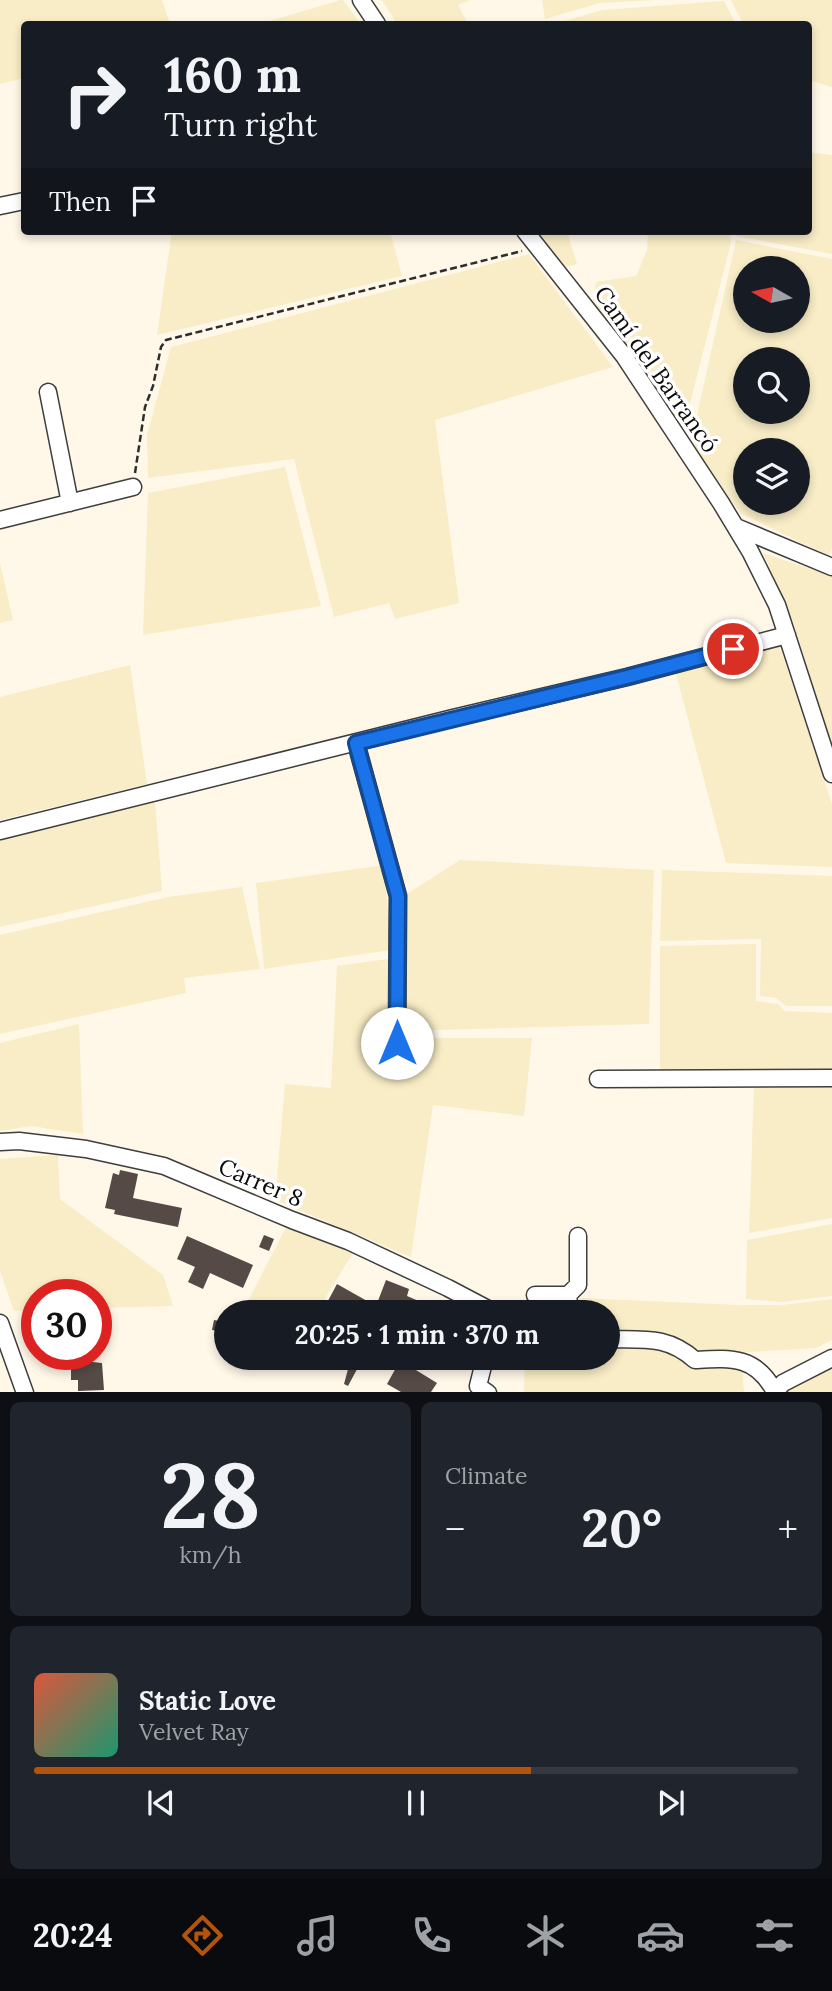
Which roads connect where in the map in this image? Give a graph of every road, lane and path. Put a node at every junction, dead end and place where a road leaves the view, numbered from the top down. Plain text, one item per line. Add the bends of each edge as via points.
1 (360, 0) edge
2 (375, 21) edge
3 (21, 202) edge
4 (0, 206) edge
5 (528, 235) edge
6 (538, 247) junction
7 (48, 392) dead end
8 (133, 487) joint
9 (70, 503) junction
10 (0, 520) edge
11 (736, 527) junction
12 (832, 567) edge
13 (787, 635) junction
14 (356, 743) junction
15 (832, 774) edge
16 (0, 831) edge
17 (397, 1043) dead end
18 (832, 1078) edge
19 (598, 1079) dead end
20 (0, 1142) edge
21 (578, 1236) dead end
22 (535, 1295) dead end
23 (568, 1295) junction
24 (471, 1300) edge
25 (569, 1300) edge
26 (0, 1323) edge
27 (620, 1340) edge
28 (832, 1358) edge
29 (482, 1370) edge
30 (25, 1392) edge
31 (488, 1392) edge
32 (774, 1392) edge

1 - 2 street
3 - 4 street
5 - 6 street, Camí del Barrancó
6 - 8 path via 166,340 145,407
6 - 11 street, Camí del Barrancó via 624,356
7 - 9 street
8 - 9 street
9 - 10 street
11 - 12 street
11 - 13 street, Camí del Barrancó via 777,605
13 - 14 street
13 - 15 street, Camí del Barrancó
14 - 16 street
14 - 17 street via 398,896
18 - 19 street
20 - 24 street, Carrer 8 via 86,1149 164,1166 348,1241
21 - 23 street via 578,1285
22 - 23 street
23 - 25 street
26 - 30 street
27 - 32 street via 668,1342 695,1360 746,1362 766,1376
28 - 32 street
29 - 31 street via 478,1386

